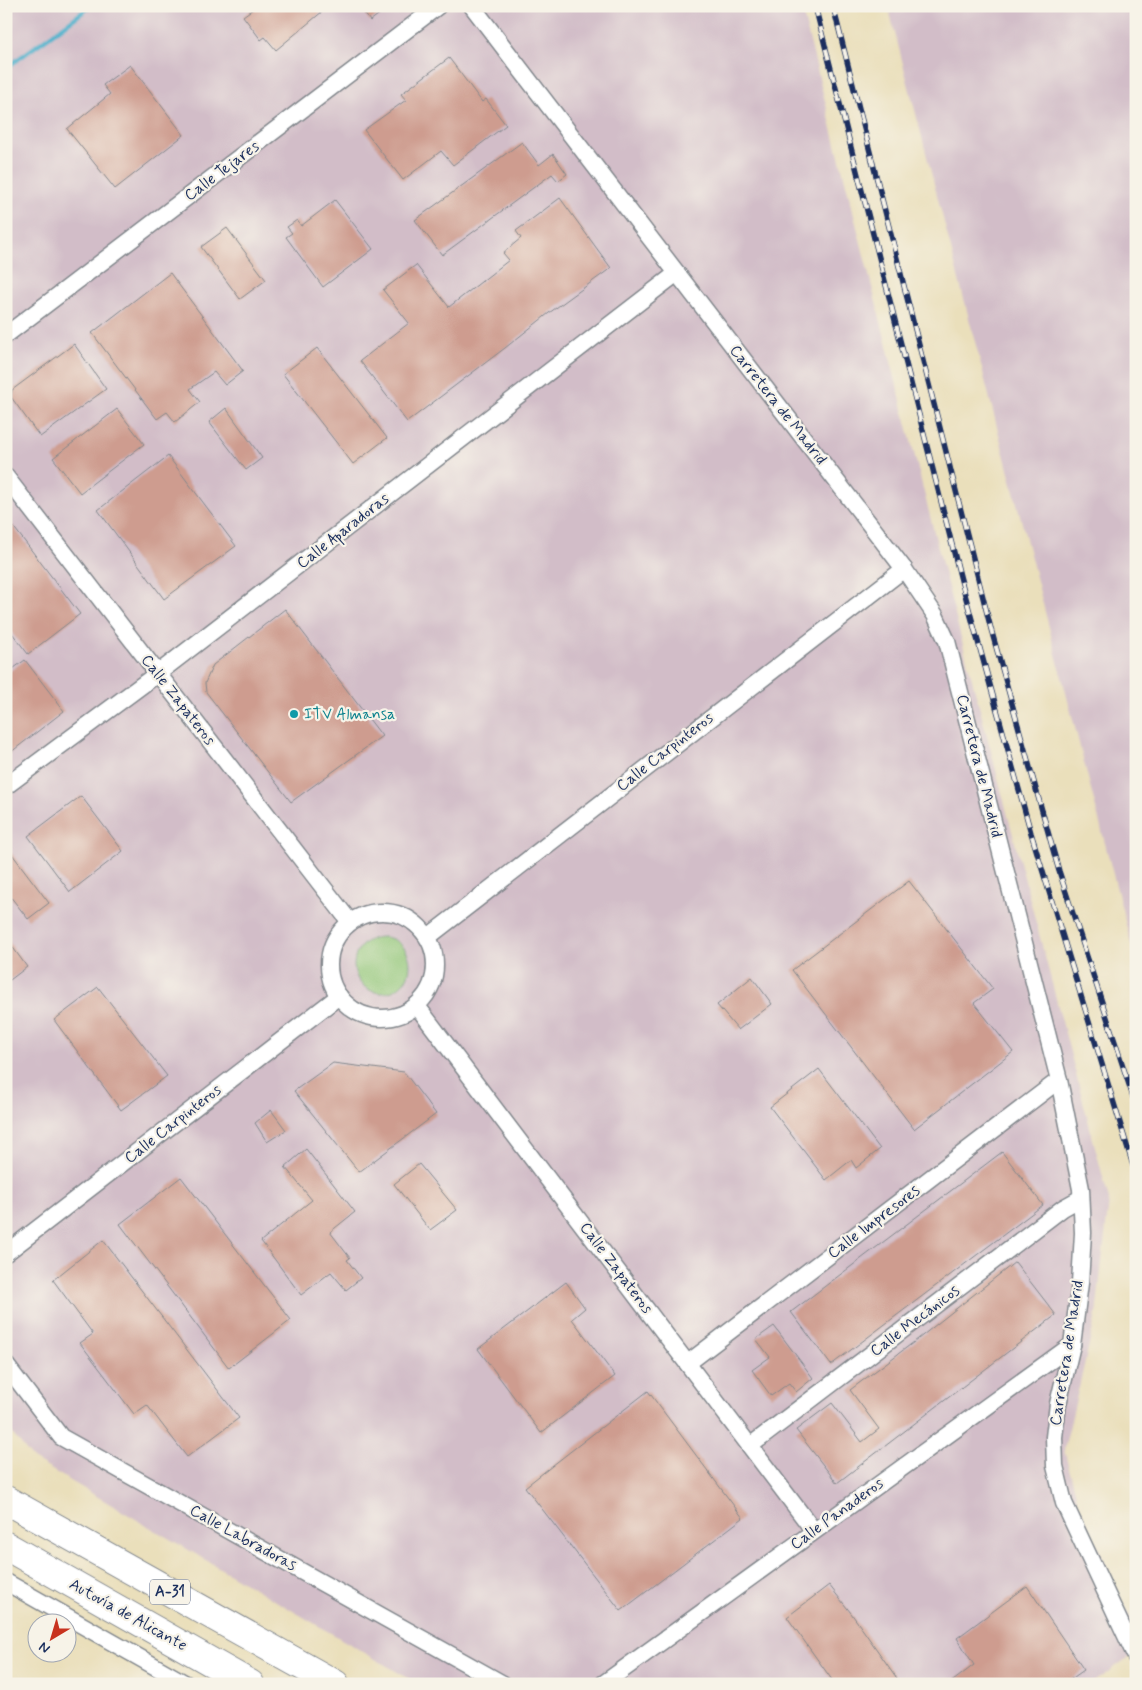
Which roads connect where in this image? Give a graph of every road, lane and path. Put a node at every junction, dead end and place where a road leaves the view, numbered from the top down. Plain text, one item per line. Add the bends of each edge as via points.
1 (438, 6) edge
2 (472, 6) edge
3 (677, 273) junction
4 (6, 335) edge
5 (6, 477) edge
6 (904, 569) junction
7 (157, 674) junction
8 (6, 786) edge
9 (350, 922) junction
10 (428, 937) junction
11 (340, 996) junction
12 (417, 1006) junction
13 (1059, 1080) junction
14 (1081, 1198) junction
15 (6, 1253) edge
16 (1072, 1345) junction
17 (688, 1363) junction
18 (6, 1365) edge
19 (750, 1446) junction
20 (6, 1500) edge
21 (814, 1531) junction
22 (6, 1546) edge
23 (6, 1582) edge
24 (1136, 1656) edge
25 (186, 1684) edge
26 (250, 1684) edge
27 (335, 1684) edge
28 (503, 1684) edge
29 (603, 1684) edge

1 - 4 street, Calle Tejares
2 - 3 street, Carretera de Madrid
3 - 6 street, Carretera de Madrid
3 - 7 street, Calle Aparadoras
5 - 7 street, Calle Zapateros
6 - 10 street, Calle Carpinteros
6 - 13 street, Carretera de Madrid via 935,615 947,642
7 - 8 street, Calle Aparadoras
7 - 9 street, Calle Zapateros
9 - 10 street via 366,914 384,911 401,915
9 - 11 street via 335,940 329,963 331,979
10 - 12 street via 436,966 427,994
11 - 12 street via 350,1007 366,1015 383,1018 401,1015
11 - 15 street, Calle Carpinteros
12 - 17 street, Calle Zapateros
13 - 14 street, Carretera de Madrid
13 - 17 street, Calle Impresores
14 - 16 street, Carretera de Madrid via 1083,1241
14 - 19 street, Calle Mecánicos via 1063,1208
16 - 21 street, Calle Panaderos
16 - 24 street, Carretera de Madrid via 1058,1404 1054,1466 1064,1503
17 - 19 street, Calle Zapateros
18 - 28 street, Calle Labradoras via 61,1437
19 - 21 street, Calle Zapateros
20 - 27 highway, A-31
21 - 29 street, Calle Panaderos
22 - 26 highway, Autovía de Alicante / A-31
23 - 25 street

